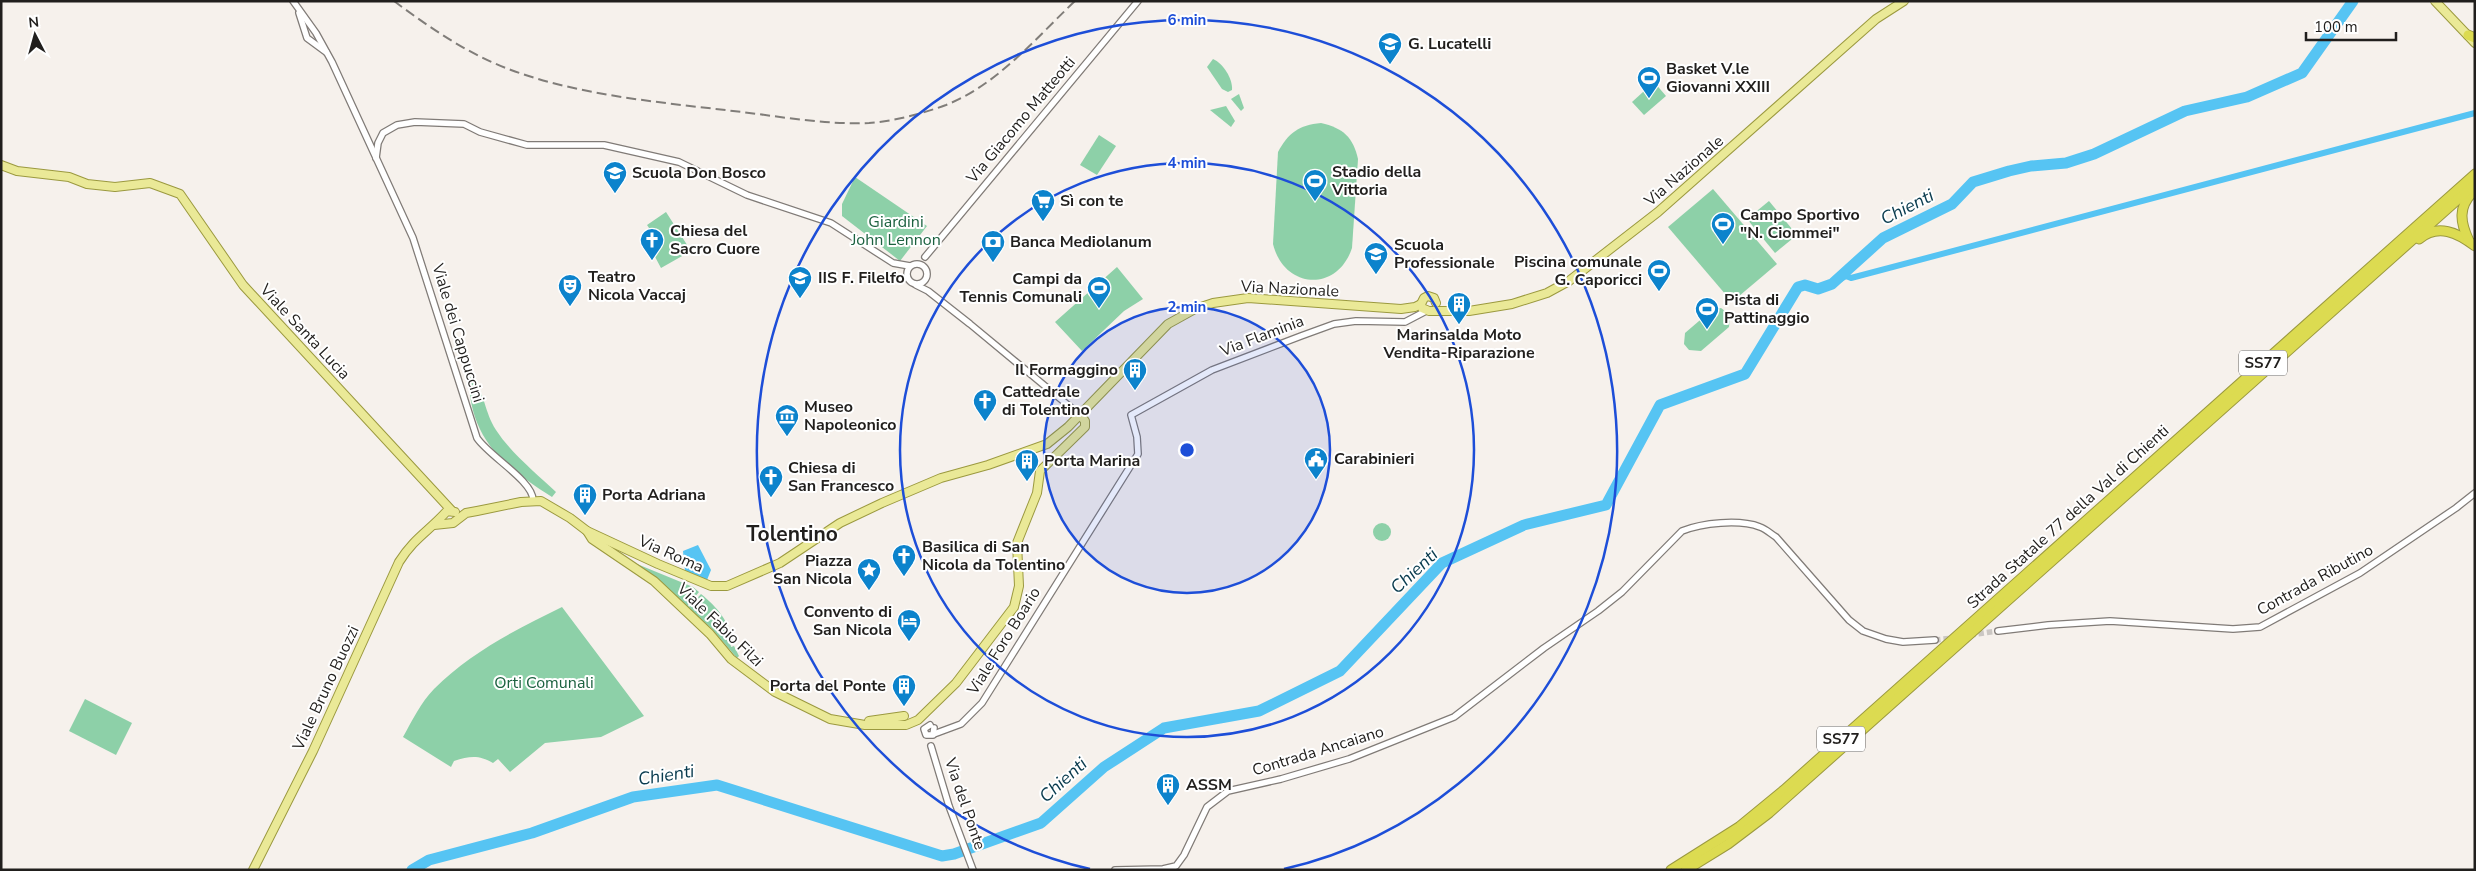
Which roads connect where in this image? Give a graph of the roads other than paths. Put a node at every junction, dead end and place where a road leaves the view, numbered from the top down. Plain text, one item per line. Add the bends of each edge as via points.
1 (293, 1) edge
2 (1138, 1) edge
3 (1904, 1) edge
4 (2436, 1) edge
5 (297, 8) junction
6 (2471, 37) edge
7 (2475, 43) edge
8 (327, 53) junction
9 (365, 133) junction
10 (380, 137) junction
11 (376, 158) junction
12 (1, 165) edge
13 (2474, 177) edge
14 (2475, 190) edge
15 (2473, 245) edge
16 (920, 265) junction
17 (910, 266) junction
18 (926, 279) junction
19 (916, 285) junction
20 (928, 291) junction
21 (1428, 307) junction
22 (2335, 309) junction
23 (1080, 415) junction
24 (1139, 451) joint
25 (2475, 493) edge
26 (533, 500) junction
27 (450, 515) junction
28 (840, 523) joint
29 (587, 531) junction
30 (2059, 550) junction
31 (2005, 598) junction
32 (1998, 631) tunnel mouth
33 (1935, 640) tunnel mouth
34 (928, 709) junction
35 (904, 716) junction
36 (919, 716) junction
37 (844, 722) junction
38 (908, 724) junction
39 (930, 731) junction
40 (254, 870) edge
41 (973, 870) edge
42 (1115, 870) edge
43 (1671, 870) edge
44 (1686, 870) edge

1 - 5 street
2 - 16 street, Via Giacomo Matteotti
3 - 21 main road, Via Nazionale via 1862,31 1658,212 1569,281 1529,300 1484,309 1455,311
4 - 6 main road
5 - 8 street, Viale dei Cappuccini
5 - 8 street via 307,38
6 - 7 main road
8 - 9 street, Viale dei Cappuccini
9 - 10 street
9 - 11 street, Viale dei Cappuccini
10 - 11 street
10 - 17 street via 397,125 464,124 480,132 527,145 604,145 679,162 747,195 840,227 893,263
11 - 26 street, Viale dei Cappuccini via 413,238 476,438 530,488
12 - 27 main road, Viale Santa Lucia via 17,171 69,176 87,184 115,187 150,183 171,189 186,201 243,285 443,501
13 - 22 highway, Strada Statale 77 della Val di Chienti / SS77
13 - 30 highway, Strada Statale 77 della Val di Chienti / SS77
14 - 15 highway via 2465,200 2461,215
15 - 22 highway via 2451,232 2424,235 2373,281
16 - 17 street
16 - 18 street via 927,271
17 - 19 street via 908,279
18 - 19 street
18 - 20 street
19 - 20 street
20 - 23 street
21 - 23 main road, Via Nazionale via 1408,309 1248,298 1213,303 1188,311 1168,324
21 - 24 street, Via Flaminia via 1405,322 1356,321 1318,330 1212,370 1131,415
22 - 30 highway, Strada Statale 77 della Val di Chienti / SS77
23 - 28 main road, Via Nazionale via 1060,435 1040,447 941,478
23 - 34 main road via 1085,427 1038,476 1037,493 1017,543 1019,586 1014,607 956,683
24 - 39 street, Viale Foro Boario via 982,703 965,721 944,730
25 - 32 street, Contrada Ributino via 2360,573 2260,627 2233,629 2110,621
26 - 27 main road, Viale Bruno Buozzi
26 - 29 main road, Via Roma via 548,504
27 - 40 main road, Viale Bruno Buozzi via 413,541 399,562 313,751
28 - 29 main road, Via Roma via 773,567 735,584 718,587 697,581
29 - 37 main road, Viale Fabio Filzi via 592,539 654,581 731,658 775,692 811,712
30 - 31 highway, Strada Statale 77 della Val di Chienti / SS77
31 - 43 highway, Strada Statale 77 della Val di Chienti / SS77 via 1738,827
31 - 44 highway, Strada Statale 77 della Val di Chienti / SS77 via 1769,813
33 - 42 street, Contrada Ancaiano via 1904,642 1863,631 1762,527 1708,524 1682,531 1622,592 1467,709 1443,723 1349,759 1221,794 1207,807 1176,866
34 - 36 main road
34 - 39 street, Via del Ponte
35 - 36 main road, Viale Fabio Filzi via 915,713
35 - 37 main road, Viale Fabio Filzi
35 - 38 main road via 903,721
36 - 38 main road
36 - 39 street, Via del Ponte
37 - 38 main road, Viale Fabio Filzi
38 - 39 street
39 - 41 street, Via del Ponte via 931,746 949,806

